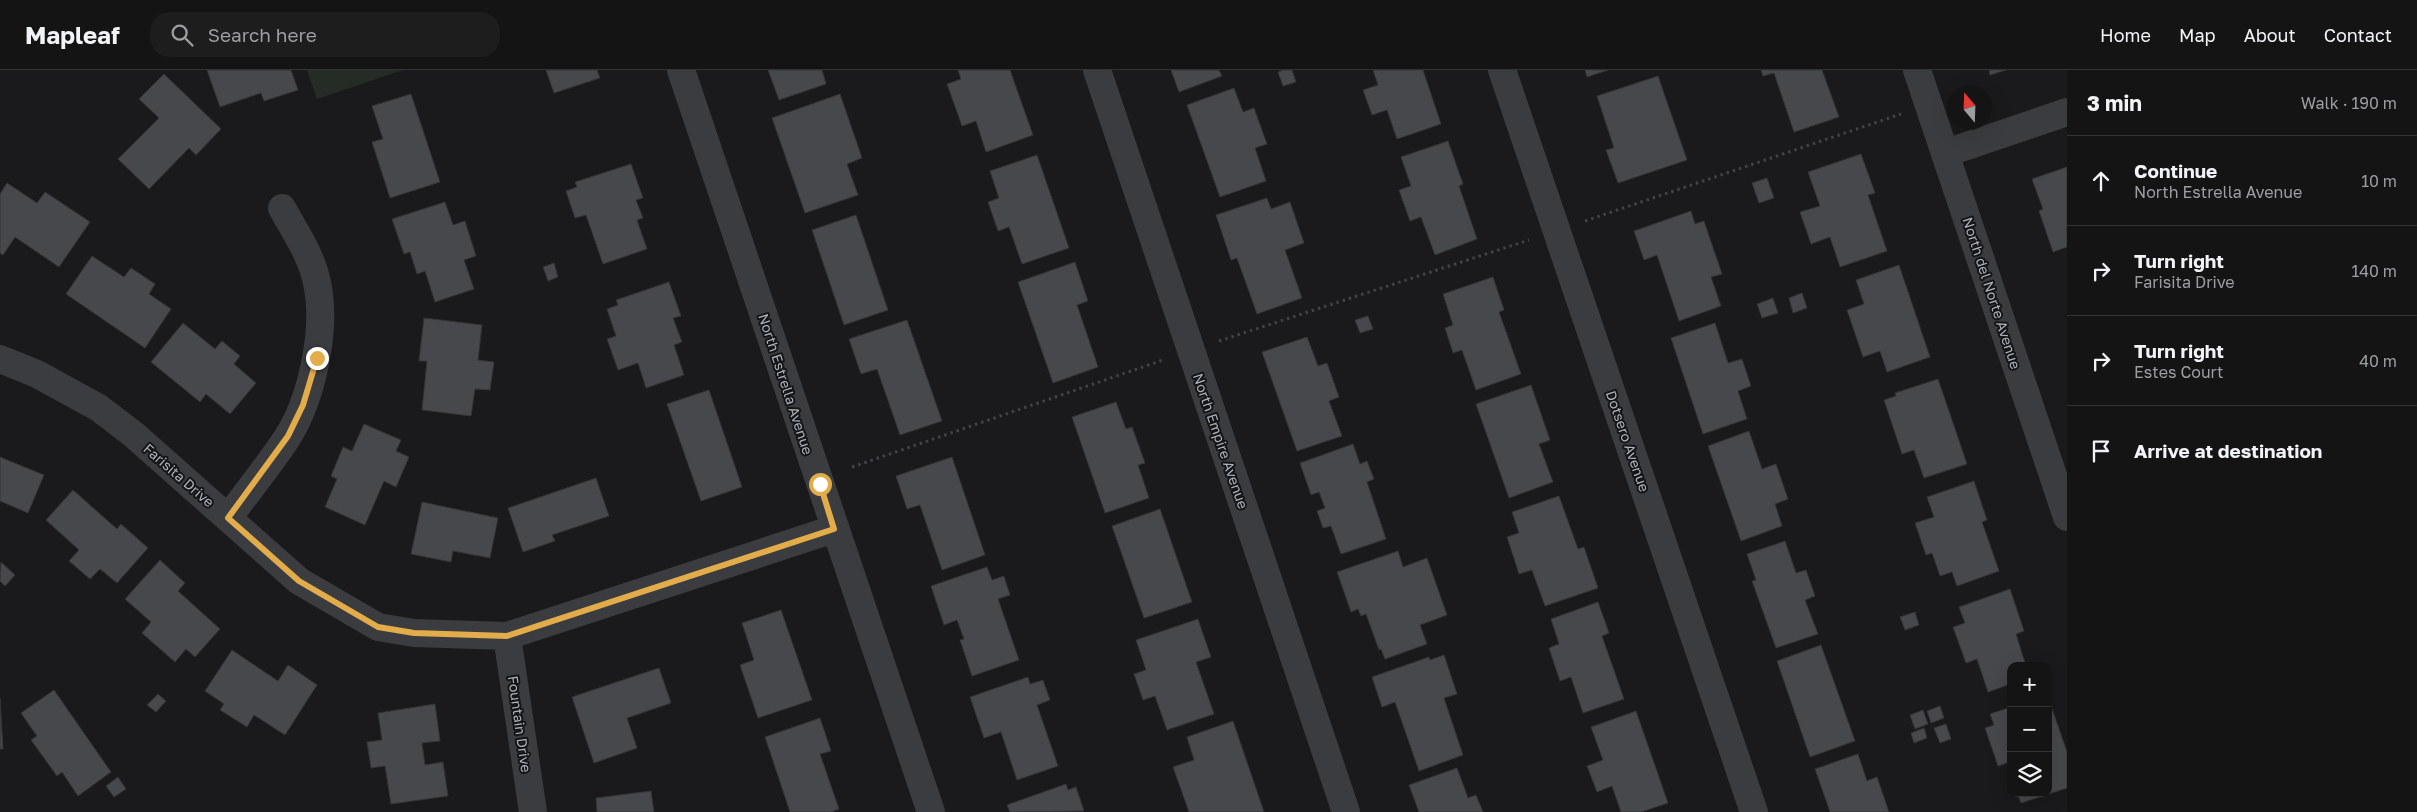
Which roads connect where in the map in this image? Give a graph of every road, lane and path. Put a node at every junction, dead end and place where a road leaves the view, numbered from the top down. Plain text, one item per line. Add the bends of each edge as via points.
1 (682, 70) edge
2 (1097, 70) edge
3 (1502, 70) edge
4 (1917, 70) edge
5 (1929, 104) junction
6 (2067, 112) edge
7 (1946, 153) junction
8 (282, 208) dead end
9 (1556, 231) junction
10 (1191, 350) junction
11 (0, 360) edge
12 (852, 467) dead end
13 (2067, 517) edge
14 (228, 518) junction
15 (834, 529) junction
16 (507, 636) junction
17 (533, 812) edge
18 (931, 812) edge
19 (1346, 812) edge
20 (1754, 812) edge

1 - 15 street, North Estrella Avenue
2 - 10 street, North Empire Avenue
3 - 9 street, Dotsero Avenue
4 - 5 street, North del Norte Avenue
5 - 7 street, North del Norte Avenue
5 - 9 path
6 - 7 street
7 - 13 street, North del Norte Avenue
8 - 14 street via 308,254 318,284 320,330 317,358 303,405 288,436
9 - 10 path
9 - 20 street, Dotsero Avenue
10 - 12 path
10 - 19 street, North Empire Avenue
11 - 14 street, Farisita Drive via 37,374 99,408
14 - 16 street, Farisita Drive via 299,581 378,627 414,633
15 - 16 street, Farisita Drive
15 - 18 street, North Estrella Avenue
16 - 17 street, Fountain Drive

